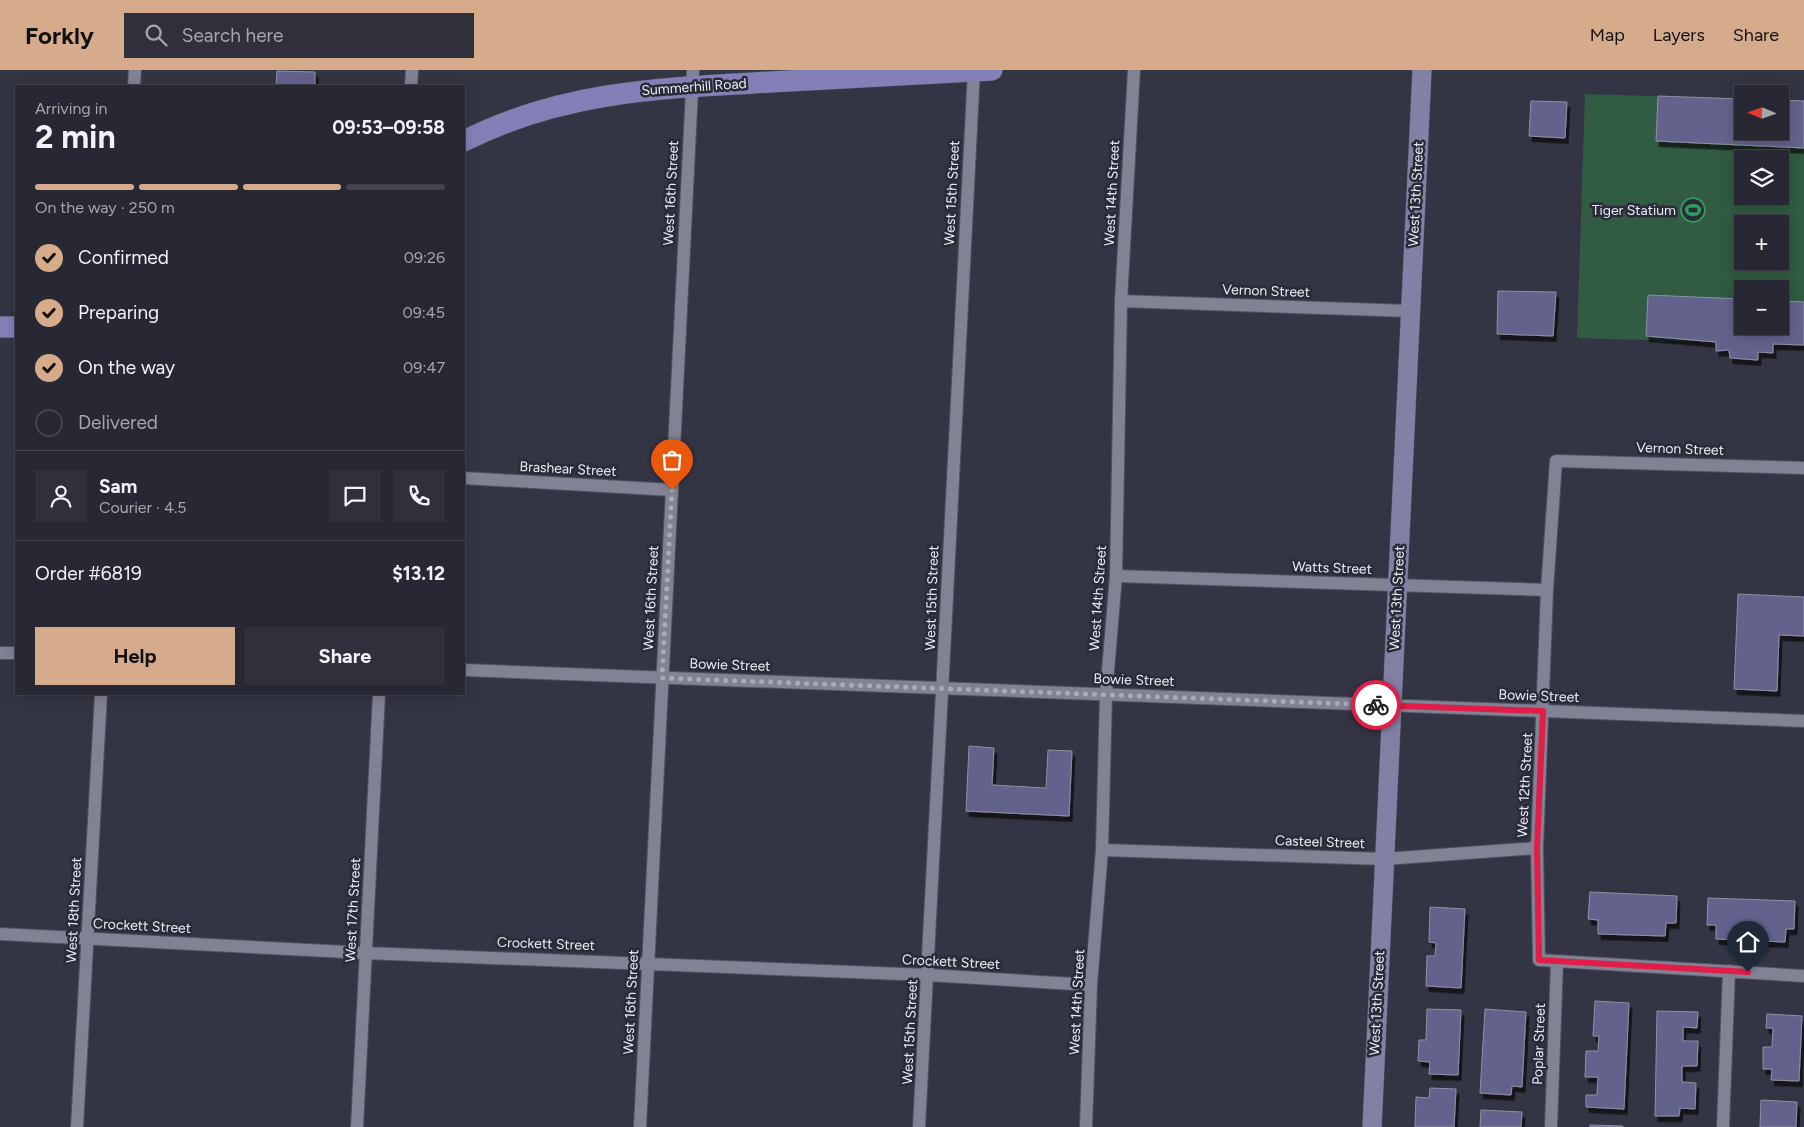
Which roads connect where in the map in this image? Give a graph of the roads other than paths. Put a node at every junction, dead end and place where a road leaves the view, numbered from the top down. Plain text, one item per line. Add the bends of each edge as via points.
1 (135, 70) edge
2 (412, 70) edge
3 (980, 70) edge
4 (1134, 70) edge
5 (1422, 70) edge
6 (692, 78) edge
7 (134, 85) edge
8 (412, 85) edge
9 (465, 141) edge
10 (1121, 301) junction
11 (1410, 311) junction
12 (0, 327) edge
13 (15, 327) edge
14 (1556, 461) joint
15 (1804, 468) edge
16 (465, 478) edge
17 (672, 490) junction
18 (1116, 576) junction
19 (1397, 586) junction
20 (1547, 590) junction
21 (0, 653) edge
22 (15, 653) edge
23 (465, 670) edge
24 (662, 678) junction
25 (944, 688) junction
26 (1106, 694) junction
27 (101, 695) edge
28 (380, 695) edge
29 (1392, 705) junction
30 (1543, 711) junction
31 (1804, 721) edge
32 (1537, 848) junction
33 (1102, 850) junction
34 (1384, 859) junction
35 (0, 934) edge
36 (87, 938) junction
37 (366, 953) junction
38 (1557, 962) junction
39 (648, 963) junction
40 (1729, 971) junction
41 (928, 975) junction
42 (1804, 976) edge
43 (1091, 985) junction
44 (77, 1127) edge
45 (357, 1127) edge
46 (640, 1127) edge
47 (919, 1127) edge
48 (1086, 1127) edge
49 (1372, 1127) edge
50 (1551, 1127) edge
51 (1723, 1127) edge

1 - 7 street
2 - 8 street
3 - 6 main road, Summerhill Road
3 - 25 street, West 15th Street via 956,394
4 - 10 street, West 14th Street
5 - 11 street, West 13th Street
6 - 9 main road, Summerhill Road via 524,116
6 - 17 street, West 16th Street
10 - 11 street, Vernon Street
10 - 18 street, West 14th Street
11 - 19 street, West 13th Street
12 - 13 main road
14 - 15 street, Vernon Street
14 - 20 street, West 12th Street
16 - 17 street, Brashear Street
17 - 24 street, West 16th Street
18 - 19 street, Watts Street
18 - 26 street, West 14th Street
19 - 20 street, Watts Street
19 - 29 street, West 13th Street
20 - 30 street, West 12th Street
21 - 22 street
23 - 24 street, Bowie Street
24 - 25 street, Bowie Street
24 - 39 street, West 16th Street
25 - 26 street, Bowie Street
25 - 41 street, West 15th Street
26 - 29 street, Bowie Street
26 - 33 street, West 14th Street
27 - 36 street, West 18th Street
28 - 37 street, West 17th Street
29 - 30 street, Bowie Street
29 - 34 street, West 13th Street
30 - 31 street, Bowie Street
30 - 32 street, West 12th Street
32 - 34 street, Casteel Street
32 - 38 street, West 12th Street via 1539,960
33 - 34 street, Casteel Street
33 - 43 street, West 14th Street
34 - 49 street, West 13th Street
35 - 36 street, Crockett Street
36 - 37 street, Crockett Street
36 - 44 street, West 18th Street
37 - 39 street, Crockett Street
37 - 45 street, West 17th Street
38 - 40 street
38 - 50 street, Poplar Street
39 - 41 street, Crockett Street
39 - 46 street, West 16th Street
40 - 42 street
40 - 51 street
41 - 43 street, Crockett Street
41 - 47 street, West 15th Street
43 - 48 street, West 14th Street

